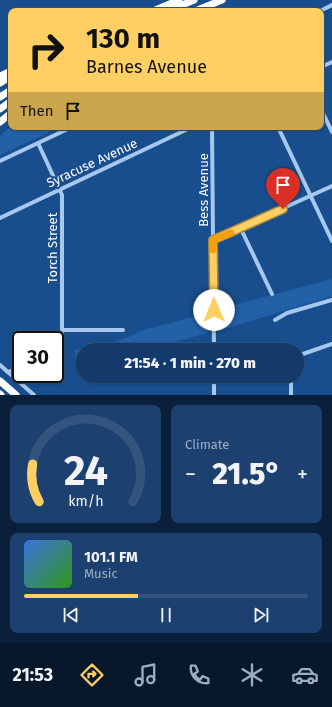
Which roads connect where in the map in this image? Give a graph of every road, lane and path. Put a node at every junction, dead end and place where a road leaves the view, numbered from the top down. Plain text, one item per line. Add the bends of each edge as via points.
1 (178, 0) edge
2 (194, 0) edge
3 (222, 0) edge
4 (160, 8) edge
5 (175, 8) edge
6 (202, 8) edge
7 (324, 115) edge
8 (66, 130) edge
9 (186, 130) edge
10 (212, 130) edge
11 (279, 130) edge
12 (332, 132) edge
13 (38, 143) junction
14 (0, 161) edge
15 (332, 186) edge
16 (60, 190) junction
17 (311, 196) junction
18 (0, 218) edge
19 (241, 229) junction
20 (213, 240) junction
21 (332, 242) edge
22 (272, 294) dead end
23 (332, 300) edge
24 (275, 320) dead end
25 (63, 330) joint
26 (123, 330) dead end
27 (214, 343) edge
28 (332, 344) edge
29 (304, 354) edge
30 (0, 365) edge
31 (12, 370) edge
32 (8, 372) junction
33 (0, 381) edge
34 (214, 383) edge
35 (291, 383) edge
36 (0, 387) edge
37 (9, 395) edge
38 (16, 395) edge
39 (34, 395) edge
40 (214, 395) edge
41 (291, 395) edge

1 - 4 highway
2 - 5 highway
3 - 6 highway
7 - 12 street
8 - 13 street
9 - 16 street, Syracuse Avenue
10 - 20 street, Bess Avenue
11 - 17 street
13 - 14 street
13 - 16 street, Torch Street
15 - 17 street
16 - 18 street, Syracuse Avenue
16 - 25 street, Torch Street
17 - 19 street
17 - 21 street
19 - 20 street
19 - 22 street
20 - 27 street, Bess Avenue
23 - 24 street via 287,313
25 - 26 street
28 - 29 street
30 - 32 street
31 - 32 street
32 - 39 street
33 - 38 highway
34 - 40 street
35 - 41 street
36 - 37 highway

